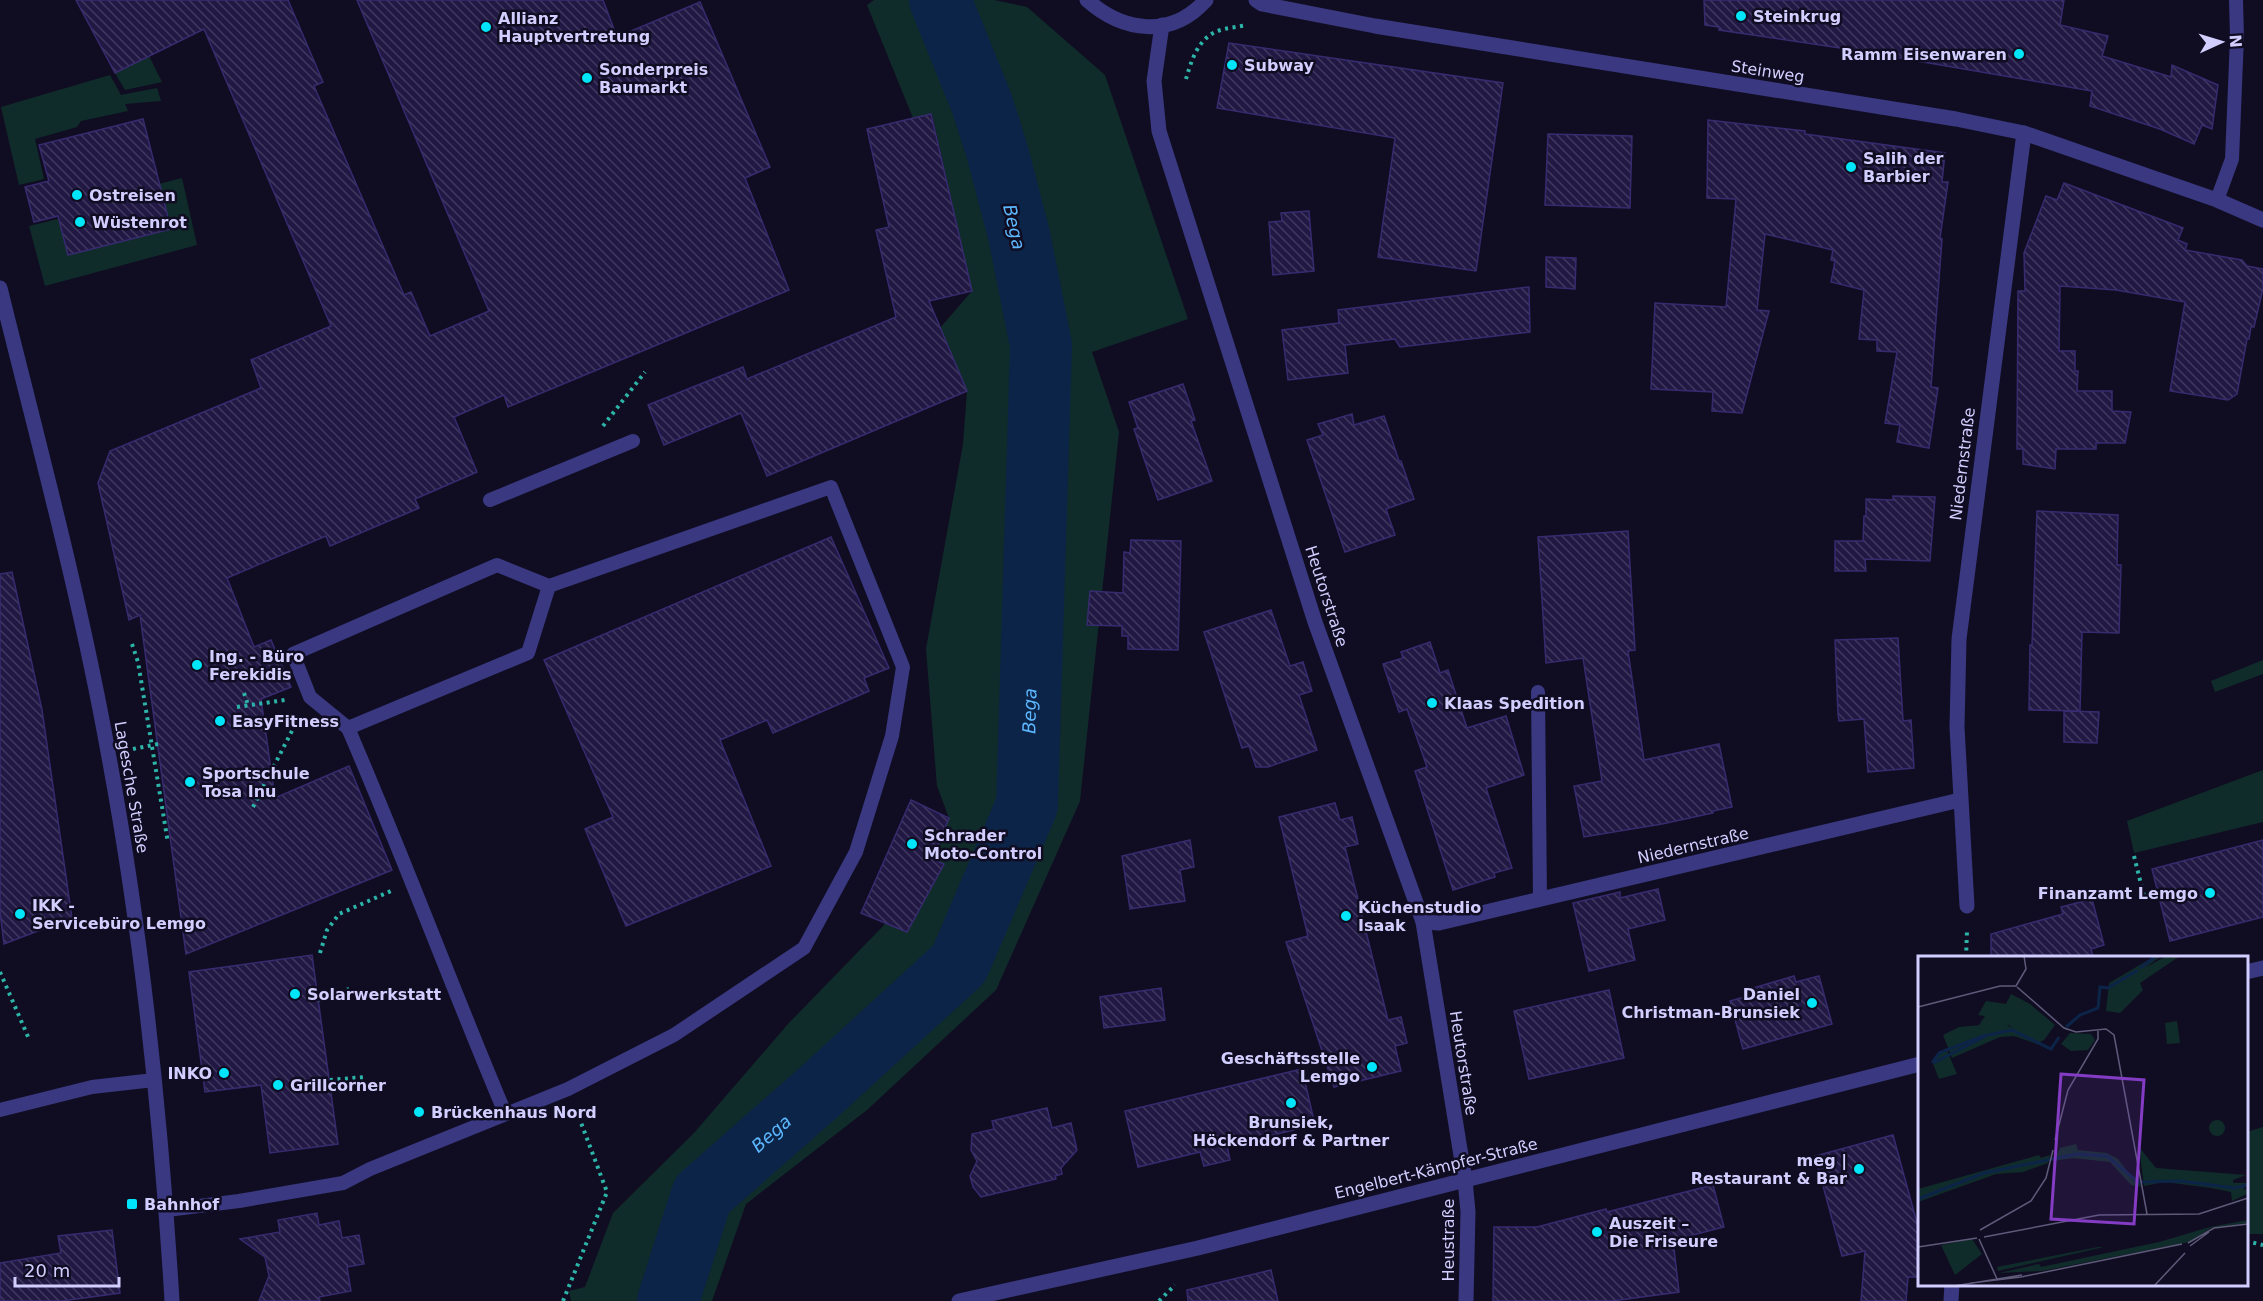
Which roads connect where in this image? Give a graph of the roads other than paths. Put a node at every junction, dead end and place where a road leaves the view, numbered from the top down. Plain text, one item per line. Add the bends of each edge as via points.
1 (1087, 0) edge
2 (1206, 0) edge
3 (1256, 0) edge
4 (2236, 0) edge
5 (1162, 25) junction
6 (2024, 133) junction
7 (2217, 200) junction
8 (2263, 220) edge
9 (0, 288) edge
10 (633, 441) dead end
11 (490, 500) dead end
12 (549, 586) junction
13 (1538, 692) dead end
14 (348, 728) junction
15 (1960, 800) junction
16 (1540, 899) junction
17 (1967, 906) dead end
18 (1423, 922) junction
19 (2263, 968) edge
20 (2248, 972) edge
21 (1918, 1065) edge
22 (154, 1080) junction
23 (0, 1110) edge
24 (505, 1113) junction
25 (1465, 1180) junction
26 (167, 1210) junction
27 (1952, 1286) edge
28 (172, 1301) edge
29 (960, 1301) edge
30 (1466, 1301) edge
31 (1951, 1301) edge

1 - 5 street via 1102,14 1123,23
2 - 5 street via 1185,16
3 - 6 street, Steinweg via 1311,15
4 - 7 lane via 2232,159
5 - 18 street, Heutorstraße via 1154,81 1159,131 1315,622
6 - 7 street, Steinweg
6 - 15 street, Niedernstraße via 1959,639
7 - 8 street, Steinweg
9 - 22 street, Lagesche Straße via 69,570 108,752 136,921
10 - 11 lane
12 - 14 lane via 528,653
12 - 14 lane via 497,565 293,654 310,697
12 - 24 lane via 831,488 903,667 892,736 856,852 804,948 674,1035 568,1089
13 - 16 lane
14 - 24 lane
15 - 16 street, Niedernstraße
15 - 17 street, Niedernstraße
16 - 18 street, Niedernstraße via 1439,923
18 - 25 street, Heutorstraße
19 - 20 street
21 - 25 street, Engelbert-Kämpfer-Straße
22 - 23 lane via 92,1086
22 - 26 street, Lagesche Straße
24 - 26 lane via 343,1183
25 - 29 street, Engelbert-Kämpfer-Straße via 1198,1248
25 - 30 street, Heustraße
26 - 28 street, Lagesche Straße
27 - 31 street

